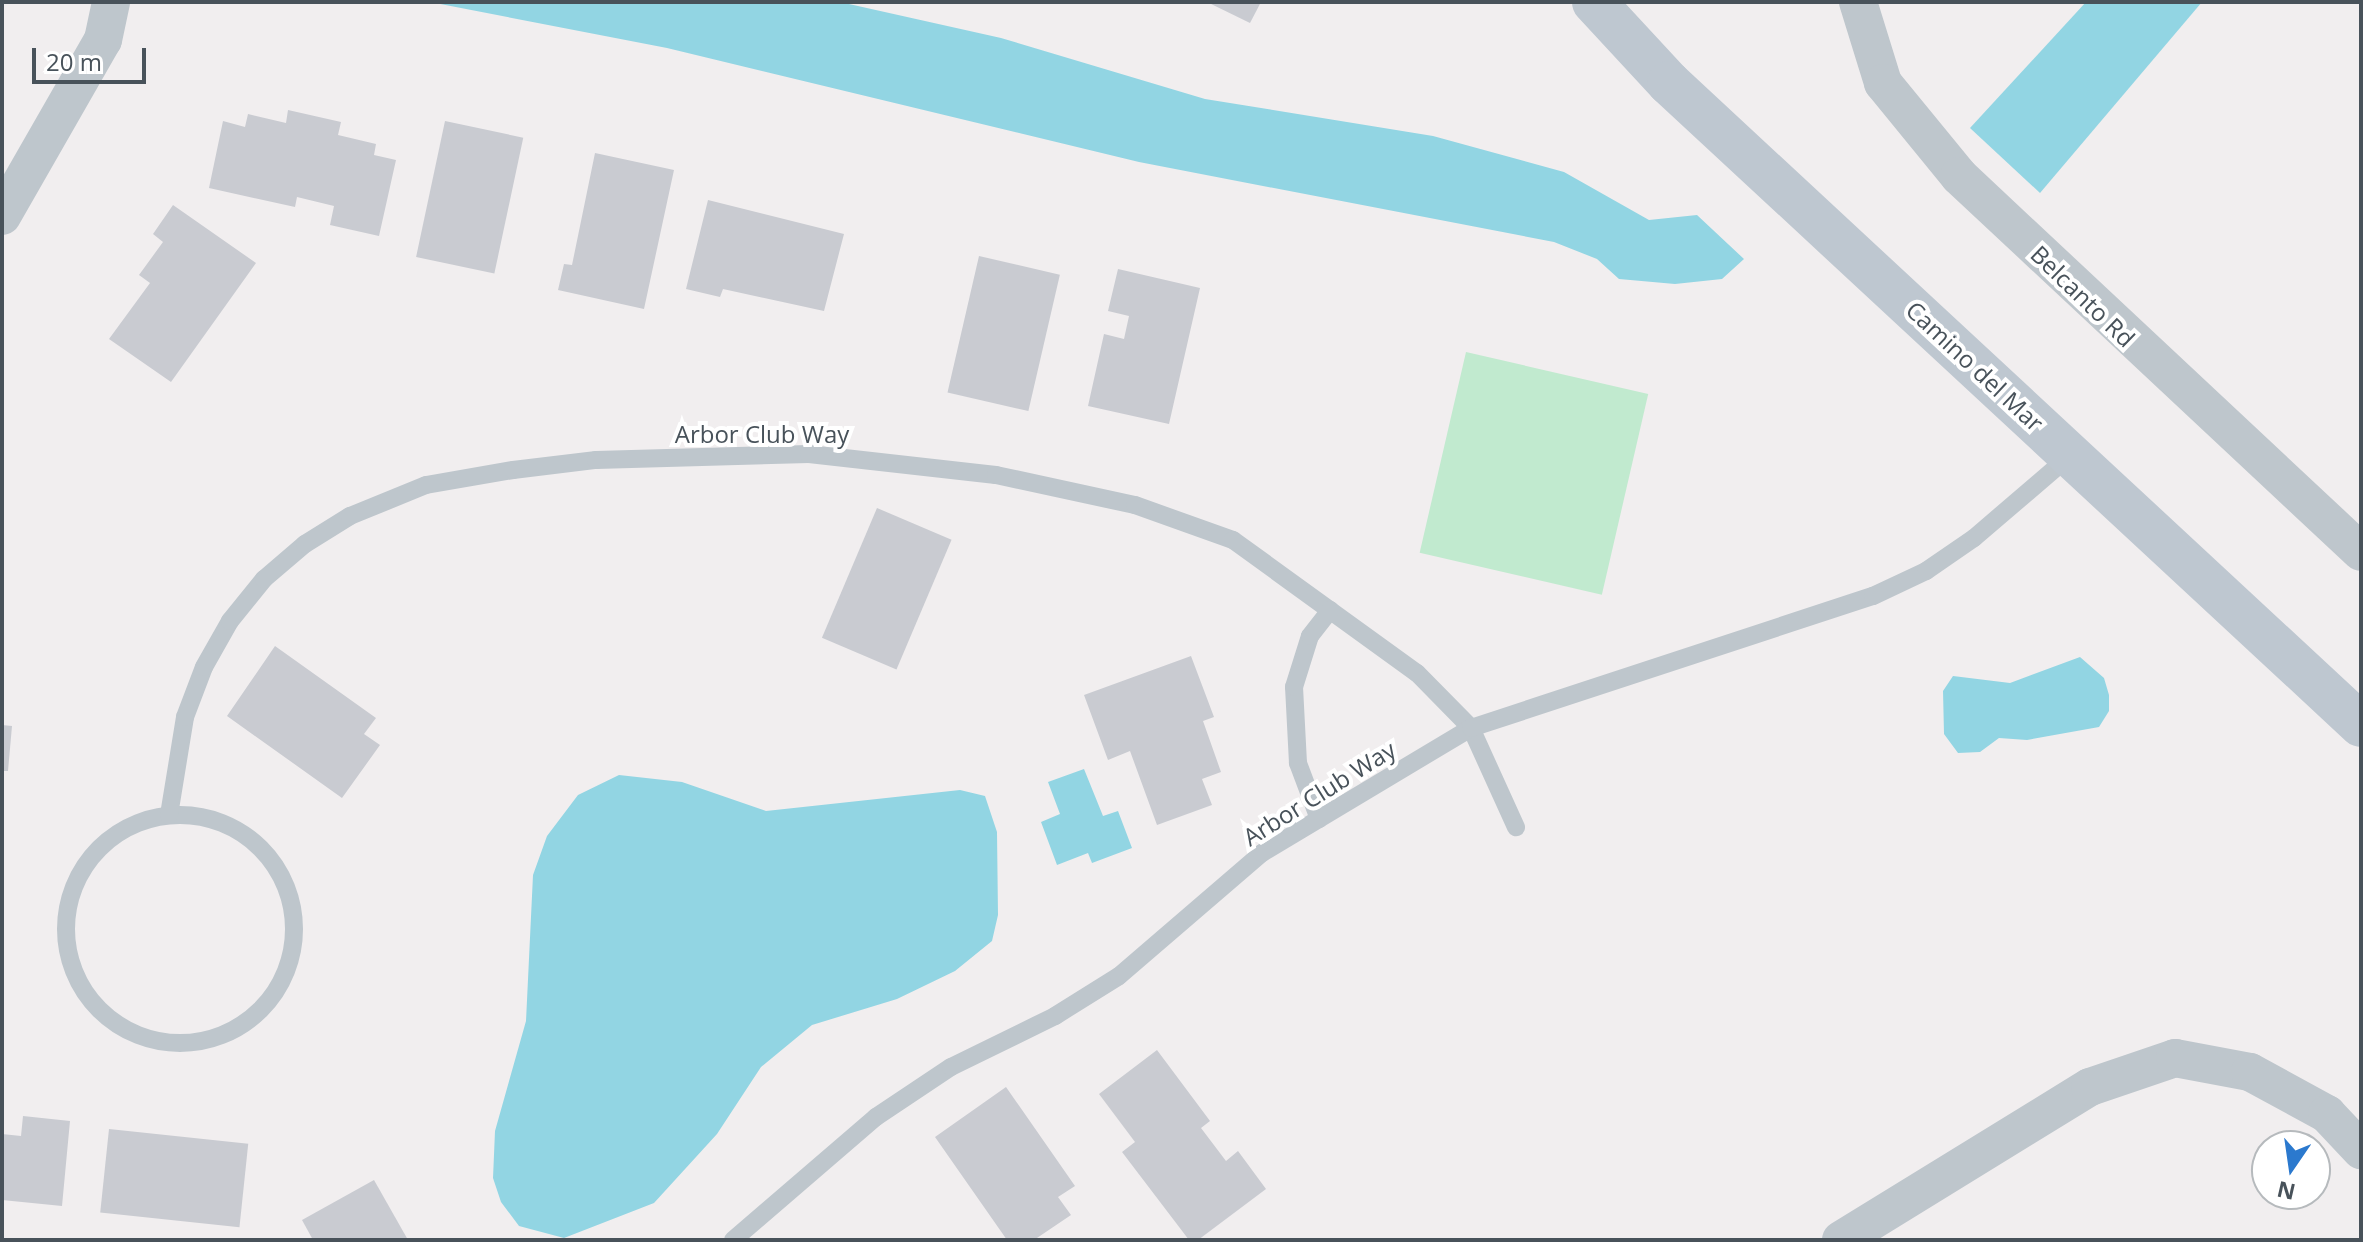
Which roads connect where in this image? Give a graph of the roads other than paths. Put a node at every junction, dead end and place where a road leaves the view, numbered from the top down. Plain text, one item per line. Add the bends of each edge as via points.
1 (111, 2) edge
2 (1594, 2) edge
3 (1858, 2) edge
4 (2, 216) edge
5 (2071, 455) junction
6 (2361, 552) edge
7 (1330, 610) junction
8 (2361, 725) edge
9 (1471, 728) junction
10 (169, 815) junction
11 (1319, 819) junction
12 (1516, 827) dead end
13 (2361, 1150) edge
14 (733, 1240) edge
15 (1841, 1240) edge

1 - 4 street via 103,40
2 - 5 street, Camino del Mar via 1669,83
3 - 6 street, Belcanto Rd via 1883,83 1959,176
5 - 8 street, Camino del Mar
5 - 9 lane, Arbor Club Way via 1974,538 1926,571 1873,596
7 - 9 lane, Arbor Club Way via 1417,673
7 - 10 lane, Arbor Club Way via 1233,540 1135,505 996,475 840,457 719,454 596,460 426,485 350,516 305,544 264,579 230,621 204,667 185,717
7 - 11 lane via 1310,636 1294,687 1298,763
9 - 11 lane, Arbor Club Way
9 - 12 lane
10 - 10 lane via 130,825 98,848 75,882 66,914 67,947 77,979 96,1007 124,1029 157,1042 193,1043 228,1034 258,1014 281,986 293,953 295,917 286,882 266,852 238,830 205,817
11 - 14 lane, Arbor Club Way via 1262,853 1119,976 1055,1016 951,1067 876,1117
13 - 15 street via 2327,1114 2250,1072 2175,1058 2090,1087

